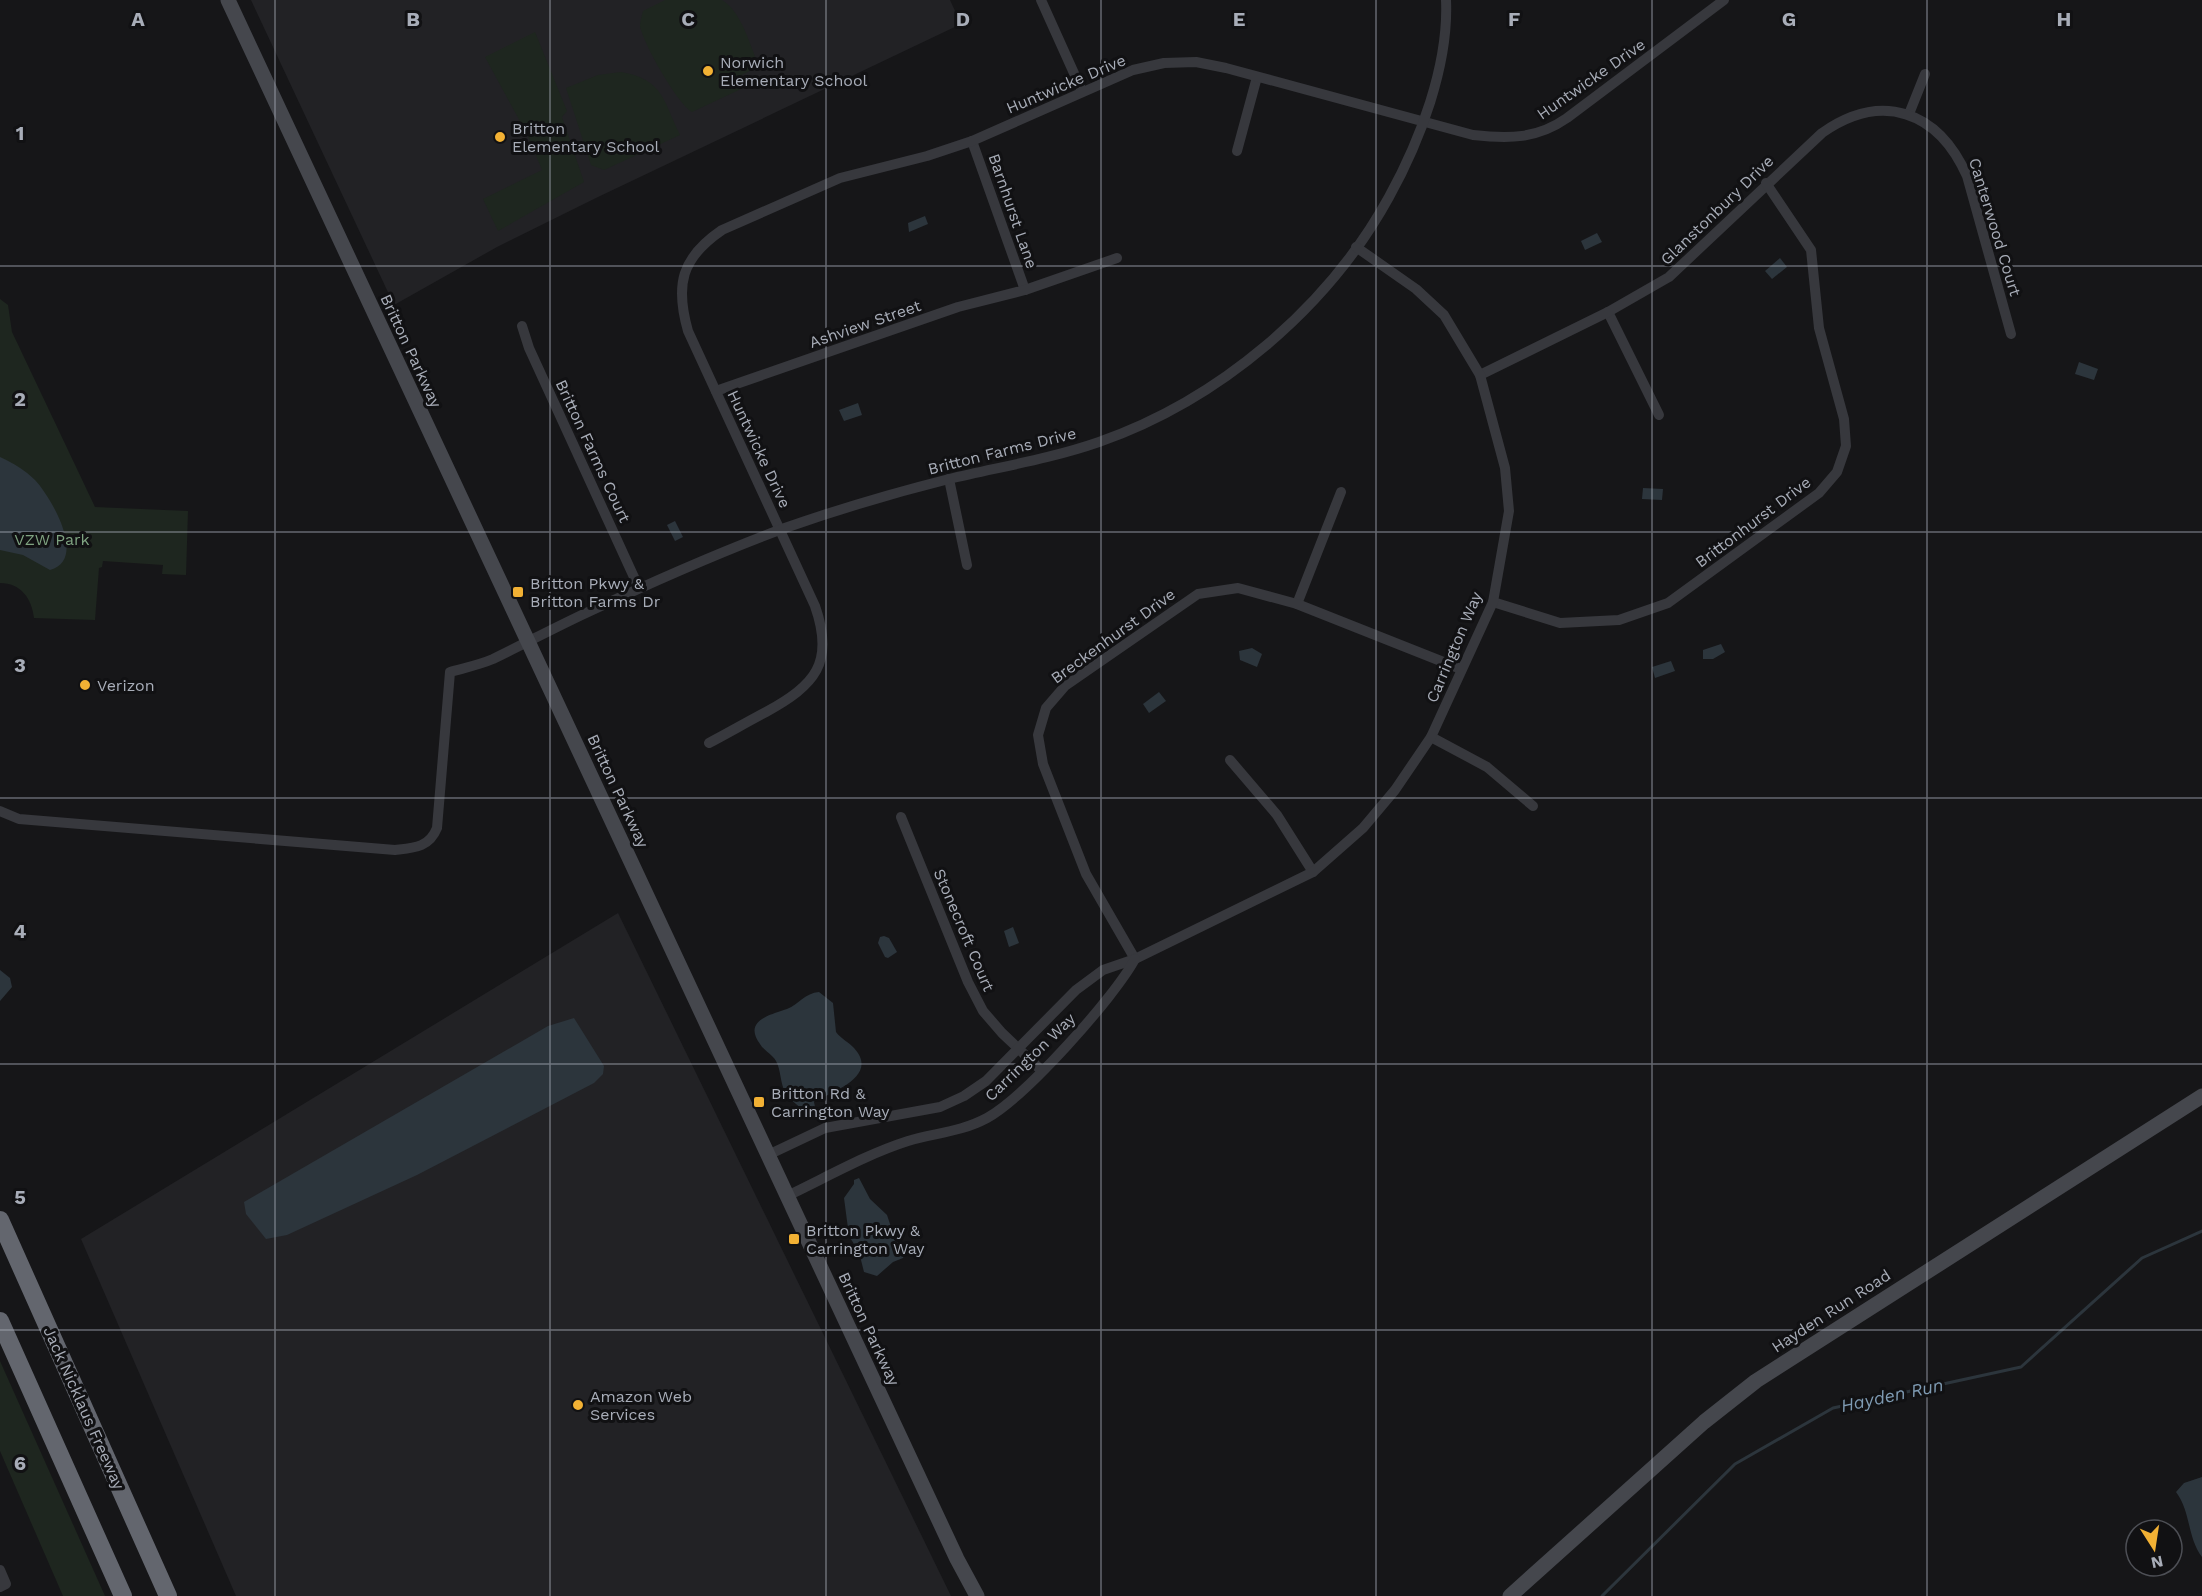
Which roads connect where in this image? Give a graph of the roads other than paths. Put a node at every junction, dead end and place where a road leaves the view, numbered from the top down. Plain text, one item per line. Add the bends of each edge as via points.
1 (228, 0) edge
2 (1041, 0) edge
3 (1446, 0) edge
4 (1724, 0) edge
5 (1925, 74) dead end
6 (1257, 77) junction
7 (1082, 91) junction
8 (1909, 114) junction
9 (1424, 122) junction
10 (972, 141) junction
11 (1237, 151) dead end
12 (1766, 183) junction
13 (1356, 247) junction
14 (1118, 258) dead end
15 (1025, 290) junction
16 (1608, 312) junction
17 (522, 326) dead end
18 (2011, 334) dead end
19 (1480, 375) junction
20 (716, 392) junction
21 (1659, 415) dead end
22 (949, 479) junction
23 (1341, 492) dead end
24 (780, 530) junction
25 (967, 565) dead end
26 (639, 588) junction
27 (1493, 602) junction
28 (1297, 604) junction
29 (527, 640) junction
30 (1461, 669) junction
31 (1431, 737) junction
32 (709, 743) dead end
33 (1230, 760) dead end
34 (1533, 806) dead end
35 (0, 811) edge
36 (901, 817) dead end
37 (1313, 872) junction
38 (1135, 958) junction
39 (1019, 1049) junction
40 (1041, 1070) junction
41 (2202, 1096) edge
42 (768, 1155) junction
43 (787, 1196) junction
44 (0, 1220) edge
45 (0, 1321) edge
46 (0, 1570) edge
47 (3, 1585) edge
48 (123, 1596) edge
49 (168, 1596) edge
50 (977, 1596) edge
51 (1510, 1596) edge

1 - 29 main road, Britton Parkway
2 - 7 street
3 - 9 street, Britton Farms Drive via 1439,66
4 - 9 street, Huntwicke Drive via 1540,134 1512,139 1482,136
5 - 8 street
6 - 7 street, Huntwicke Drive via 1196,62 1164,63 1133,70
6 - 9 street, Huntwicke Drive
6 - 11 street
7 - 10 street, Huntwicke Drive
8 - 12 street, Glanstonbury Drive via 1875,111 1839,121
8 - 18 street, Canterwood Court via 1935,129 1958,156
9 - 13 street, Britton Farms Drive via 1378,218
10 - 15 street, Barnhurst Lane
10 - 20 street, Huntwicke Drive via 840,178 722,230 704,242 684,273 680,293 688,331
12 - 16 street, Glanstonbury Drive via 1669,277
12 - 27 street, Brittonhurst Drive via 1811,250 1820,328 1844,419 1846,446 1837,472 1819,493 1668,603 1619,620 1560,623
13 - 19 street, Carrington Way via 1416,289 1444,315
13 - 22 street, Britton Farms Drive via 1272,341 1211,388 1166,414 1100,442 1023,465
14 - 15 street, Ashview Street
15 - 20 street, Ashview Street via 958,307
16 - 19 street, Glanstonbury Drive
16 - 21 street
17 - 26 street, Britton Farms Court
19 - 27 street, Carrington Way via 1506,468 1509,511
20 - 24 street, Huntwicke Drive
22 - 24 street, Britton Farms Drive
22 - 25 street
23 - 28 street
24 - 26 street, Britton Farms Drive
24 - 32 street, Huntwicke Drive via 821,625 821,661 802,690
26 - 29 street, Britton Farms Drive
27 - 30 street, Carrington Way
28 - 30 street, Breckenhurst Drive
28 - 38 street, Breckenhurst Drive via 1238,588 1198,594 1065,686 1046,708 1038,735 1043,764 1086,874
29 - 35 street, Britton Farms Drive via 490,660 450,672 436,828 433,838 417,848 395,850 19,819
29 - 42 main road, Britton Parkway
30 - 31 street, Carrington Way
31 - 34 street via 1487,767
31 - 37 street, Carrington Way via 1363,828
33 - 37 street via 1277,815
36 - 39 street, Stonecroft Court via 968,982 983,1011
37 - 38 street, Carrington Way
38 - 39 street, Carrington Way via 1103,970 1076,990
38 - 40 street, Carrington Way via 1125,978
39 - 40 street, Stonecroft Court
39 - 42 street, Carrington Way via 986,1081 940,1107 825,1128
40 - 43 street, Carrington Way via 988,1118 963,1130 890,1148
41 - 51 main road, Hayden Run Road via 1756,1381 1704,1422
42 - 43 main road, Britton Parkway
43 - 50 main road, Britton Parkway
44 - 49 highway, Jack Nicklaus Freeway
45 - 48 highway
46 - 47 street

